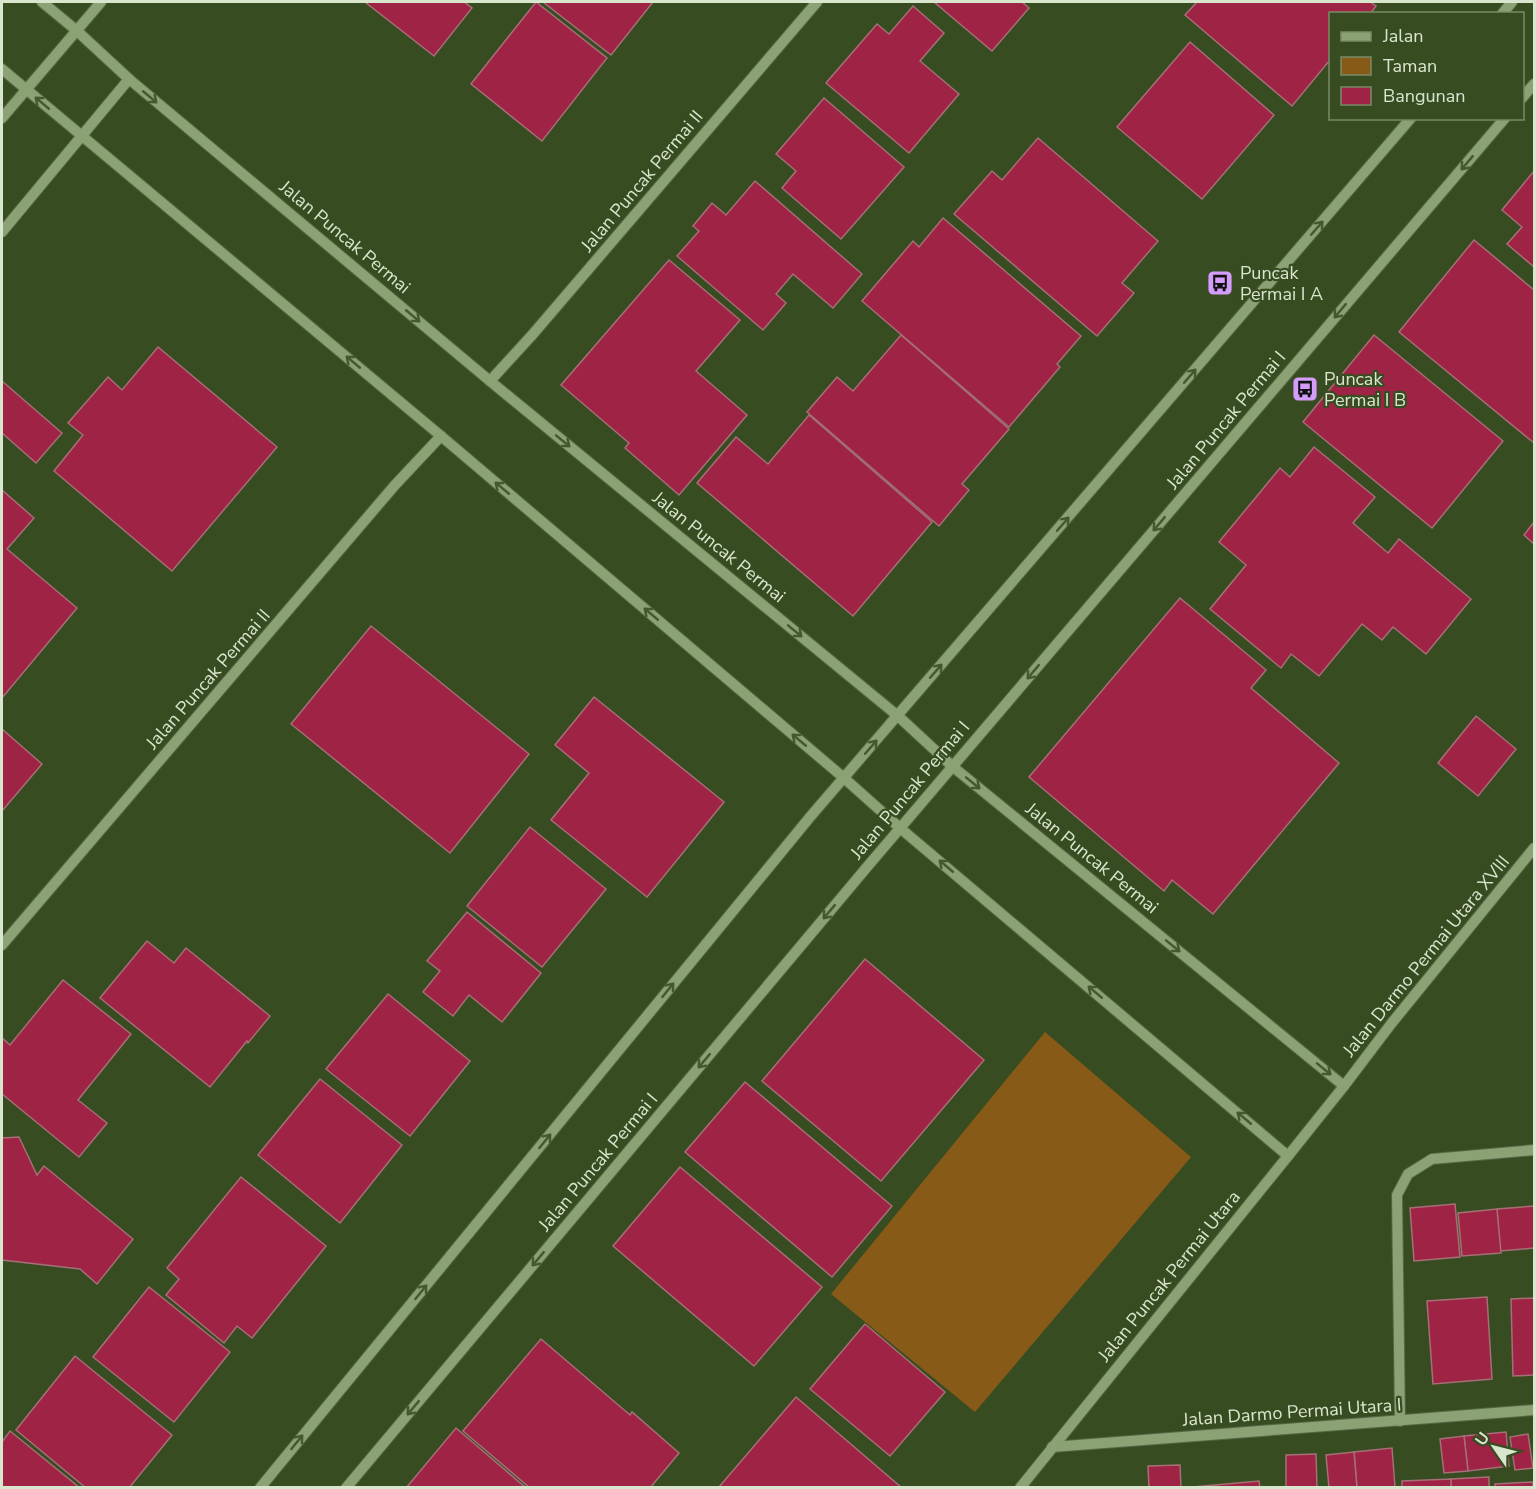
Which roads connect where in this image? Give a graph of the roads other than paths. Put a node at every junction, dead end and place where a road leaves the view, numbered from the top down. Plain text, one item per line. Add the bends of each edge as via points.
1 (42, 2) edge
2 (817, 2) edge
3 (98, 4) edge
4 (76, 30) junction
5 (2, 69) edge
6 (129, 79) junction
7 (1534, 84) edge
8 (25, 89) junction
9 (1524, 96) edge
10 (2, 118) edge
11 (1409, 120) edge
12 (1503, 120) edge
13 (82, 137) junction
14 (2, 232) edge
15 (490, 381) junction
16 (441, 436) junction
17 (898, 716) junction
18 (952, 766) junction
19 (844, 778) junction
20 (900, 828) junction
21 (1534, 848) edge
22 (2, 945) edge
23 (1344, 1086) junction
24 (1534, 1150) edge
25 (1288, 1156) junction
26 (1534, 1410) edge
27 (1400, 1421) junction
28 (1052, 1448) junction
29 (260, 1488) edge
30 (346, 1488) edge
31 (1020, 1488) edge

1 - 4 street, Jalan Puncak Permai
2 - 15 street, Jalan Puncak Permai II
3 - 4 street
4 - 6 street, Jalan Puncak Permai
4 - 8 street
5 - 8 street
6 - 13 street
6 -> 15 street, Jalan Puncak Permai
7 - 9 street
8 - 10 street
13 -> 8 street
17 -> 11 street
12 -> 18 street, Jalan Puncak Permai I
13 - 14 street
16 -> 13 street
15 -> 17 street, Jalan Puncak Permai
19 -> 16 street
16 - 22 street, Jalan Puncak Permai II
17 - 18 street, Jalan Puncak Permai
19 -> 17 street
18 - 20 street, Jalan Puncak Permai I
18 -> 23 street, Jalan Puncak Permai
19 - 20 street
29 -> 19 street
25 -> 20 street
20 -> 30 street, Jalan Puncak Permai I
21 - 23 street, Jalan Darmo Permai Utara XVIII
23 - 25 street, Jalan Puncak Permai Utara
24 - 27 street via 1432,1159 1408,1174 1397,1195
25 - 28 street, Jalan Puncak Permai Utara
26 - 27 street, Jalan Darmo Permai Utara I
27 - 28 street, Jalan Darmo Permai Utara I
28 - 31 street, Jalan Puncak Permai Utara

